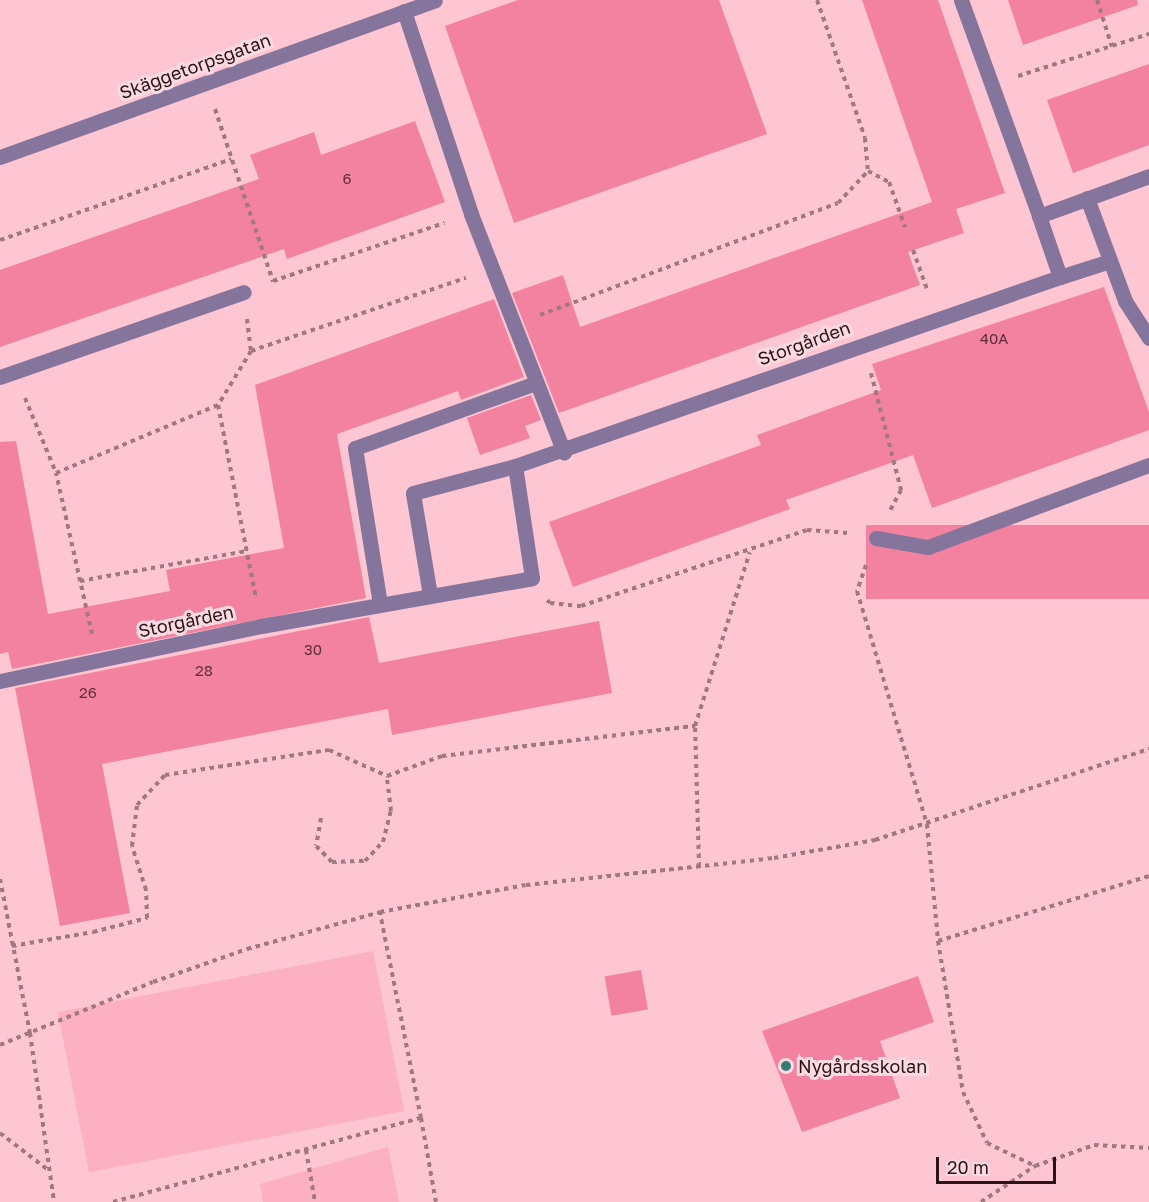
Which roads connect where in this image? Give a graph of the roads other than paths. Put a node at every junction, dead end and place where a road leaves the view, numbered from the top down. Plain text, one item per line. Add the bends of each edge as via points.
1 (435, 0) edge
2 (961, 0) edge
3 (404, 11) junction
4 (0, 157) edge
5 (1149, 176) edge
6 (1087, 198) junction
7 (1039, 216) junction
8 (1110, 261) junction
9 (1060, 278) junction
10 (244, 292) road end
11 (1149, 338) edge
12 (7, 375) edge
13 (536, 383) junction
14 (564, 452) junction
15 (1149, 465) edge
16 (515, 466) junction
17 (876, 538) road end
18 (430, 595) junction
19 (380, 604) junction
20 (0, 681) edge

1 - 3 street, Skäggetorpsgatan
2 - 7 street
3 - 4 street, Skäggetorpsgatan
3 - 13 street via 471,214
5 - 6 street
6 - 7 street
6 - 8 street
7 - 9 street
8 - 9 street, Storgården
8 - 11 street via 1125,301
9 - 14 street, Storgården via 861,344
10 - 12 street
13 - 14 street
13 - 19 street via 355,448
14 - 16 street, Storgården
15 - 17 street via 928,547
16 - 18 street, Storgården via 413,493
16 - 18 street, Storgården via 532,578
18 - 19 street, Storgården
19 - 20 street, Storgården

